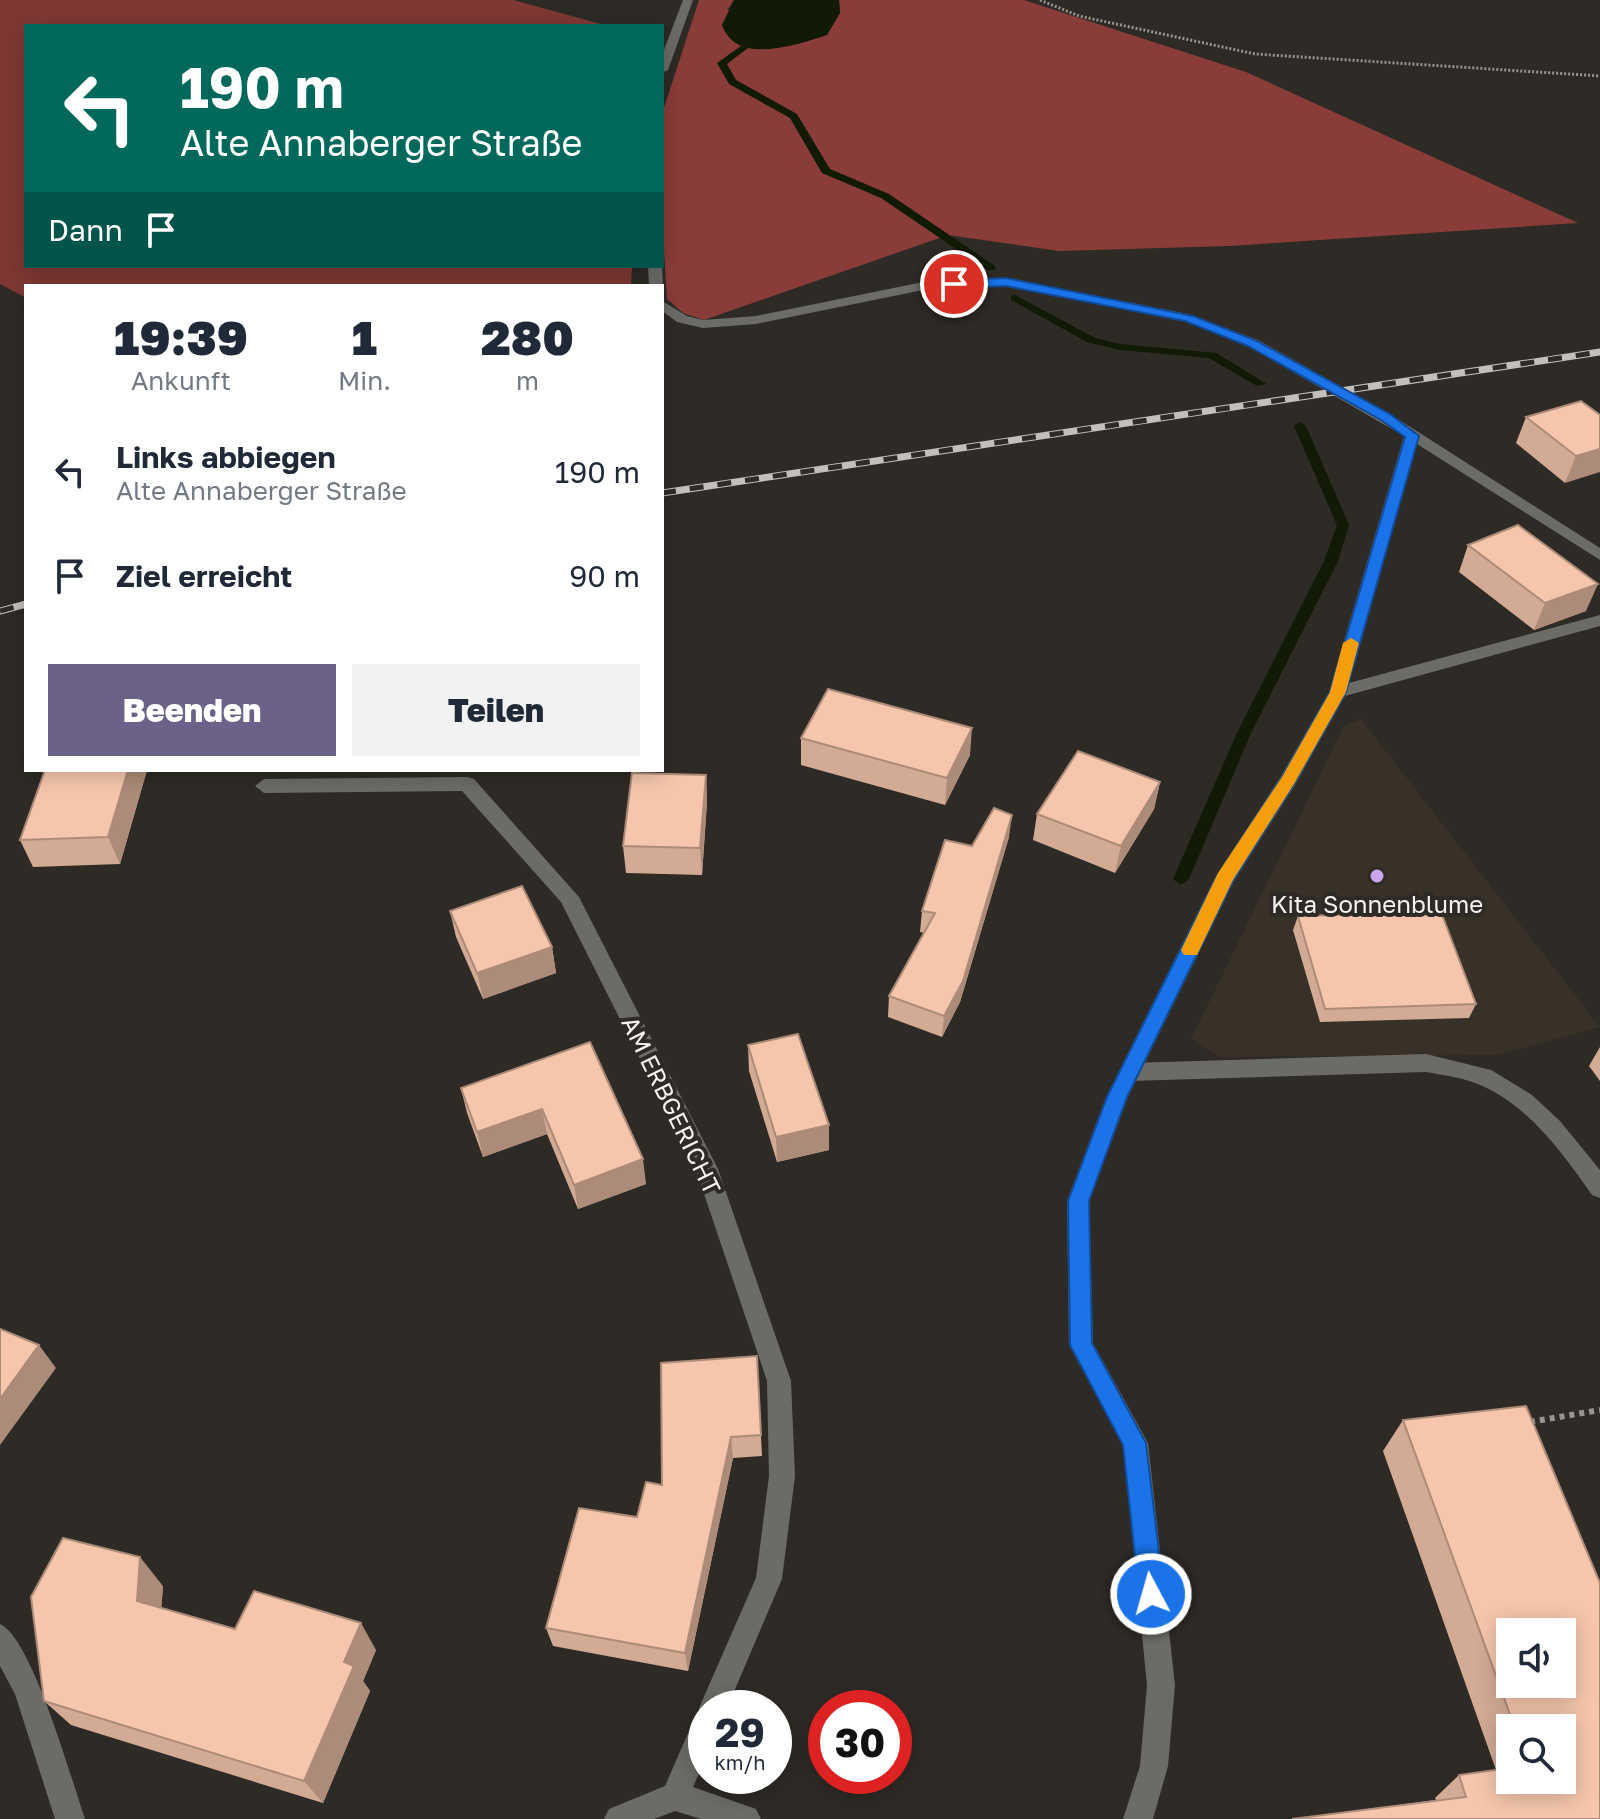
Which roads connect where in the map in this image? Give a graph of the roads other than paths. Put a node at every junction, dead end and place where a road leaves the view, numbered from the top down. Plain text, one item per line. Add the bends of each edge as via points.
1 (688, 0) edge
2 (664, 65) edge
3 (664, 306) edge
4 (1412, 436) junction
5 (1600, 555) edge
6 (1600, 620) edge
7 (1338, 692) junction
8 (264, 786) dead end
9 (1130, 1072) junction
10 (1600, 1188) edge
11 (0, 1638) edge
12 (721, 1690) edge
13 (688, 1766) edge
14 (675, 1796) junction
15 (70, 1819) edge
16 (619, 1819) edge
17 (746, 1819) edge
18 (1138, 1819) edge

1 - 2 street
3 - 4 street via 682,319 703,324 770,318 928,285 1006,282 1188,318 1253,343
4 - 5 street
4 - 7 street
6 - 7 street
7 - 9 street via 1225,878
8 - 12 street, AM ERBGERICHT via 467,784 569,897 707,1169 779,1381 782,1476 769,1579
9 - 10 street via 1426,1063 1462,1070 1491,1080 1543,1116 1565,1137
9 - 18 street via 1078,1201 1081,1345 1135,1443 1161,1685 1154,1766
11 - 15 street via 27,1689
13 - 14 street
14 - 16 street
14 - 17 street

